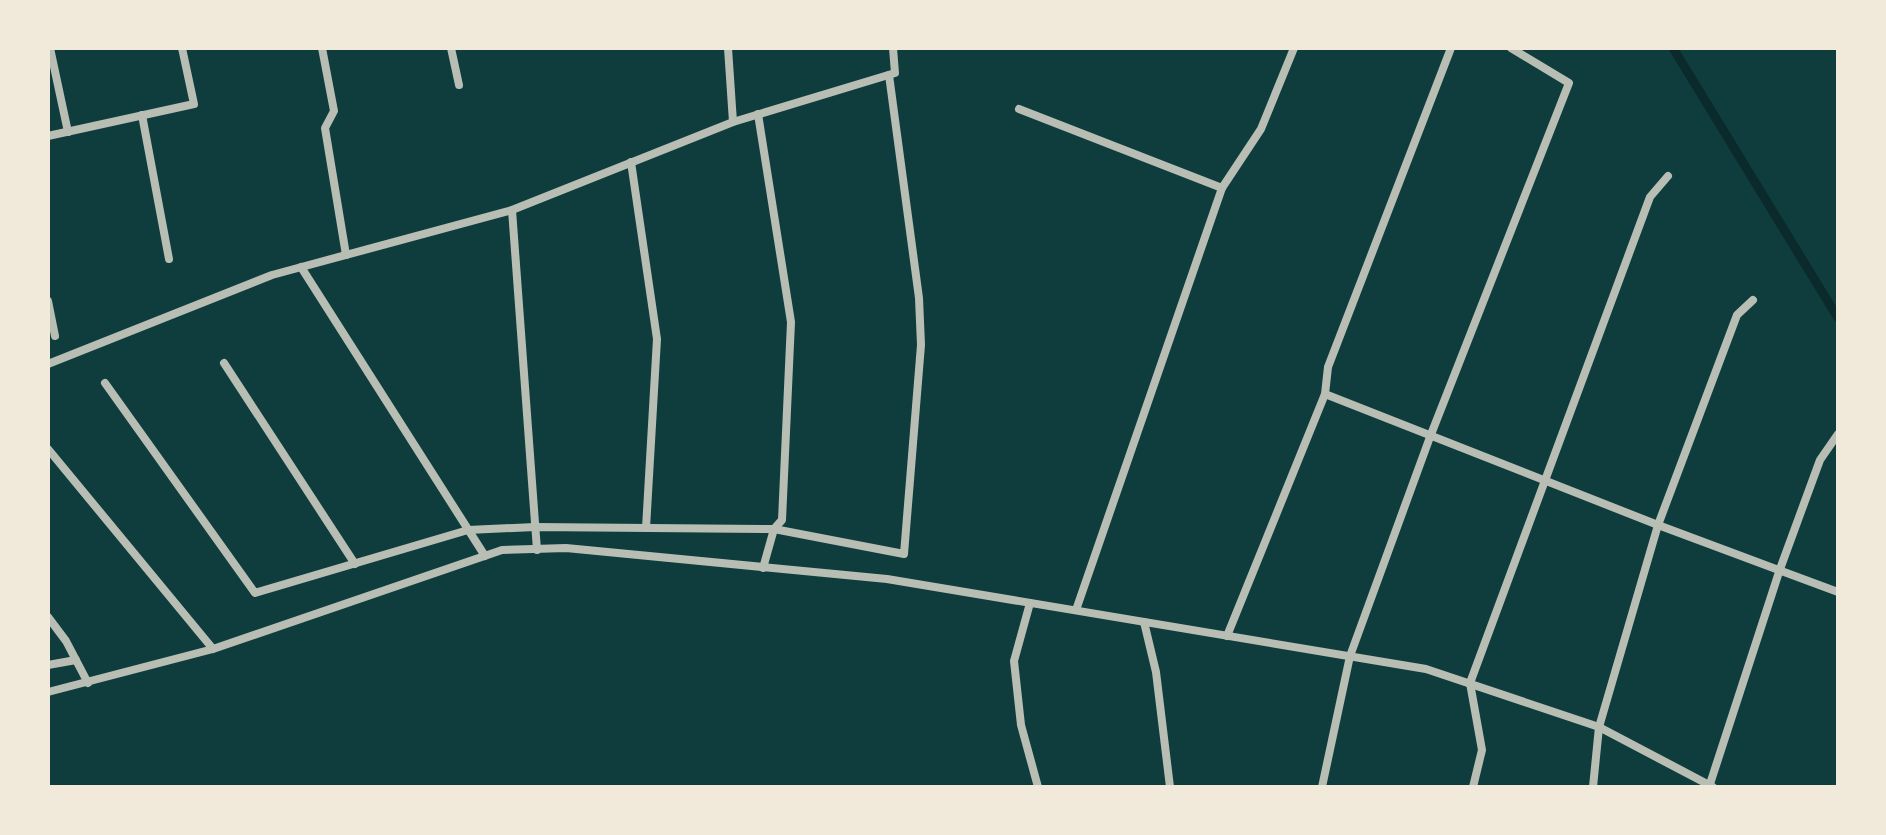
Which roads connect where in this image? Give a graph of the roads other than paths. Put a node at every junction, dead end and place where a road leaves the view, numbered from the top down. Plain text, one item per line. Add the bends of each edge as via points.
1 (50, 48) edge
2 (182, 48) edge
3 (322, 48) edge
4 (451, 48) edge
5 (728, 48) edge
6 (893, 48) edge
7 (1294, 48) edge
8 (1451, 48) edge
9 (1511, 48) edge
10 (889, 75) junction
11 (459, 85) dead end
12 (1019, 109) dead end
13 (758, 114) junction
14 (142, 115) junction
15 (733, 122) junction
16 (68, 132) junction
17 (48, 136) edge
18 (631, 162) junction
19 (1668, 176) dead end
20 (1222, 188) junction
21 (512, 210) junction
22 (346, 255) junction
23 (169, 259) dead end
24 (301, 267) junction
25 (1753, 300) dead end
26 (48, 301) edge
27 (55, 336) dead end
28 (224, 363) dead end
29 (48, 364) edge
30 (105, 383) dead end
31 (1325, 394) junction
32 (1838, 434) edge
33 (1430, 437) junction
34 (48, 449) edge
35 (1545, 479) junction
36 (1658, 525) junction
37 (535, 527) junction
38 (646, 528) junction
39 (774, 529) junction
40 (468, 530) junction
41 (537, 550) junction
42 (485, 556) junction
43 (355, 564) junction
44 (763, 568) junction
45 (1780, 569) junction
46 (1838, 592) edge
47 (1030, 603) junction
48 (1076, 610) junction
49 (48, 617) edge
50 (1144, 622) junction
51 (1227, 636) junction
52 (213, 649) junction
53 (1350, 656) junction
54 (76, 660) junction
55 (48, 665) edge
56 (88, 683) junction
57 (1470, 683) junction
58 (48, 692) edge
59 (1599, 727) junction
60 (1711, 786) edge
61 (1038, 787) edge
62 (1170, 787) edge
63 (1322, 787) edge
64 (1473, 787) edge
65 (1593, 787) edge

1 - 16 street
2 - 14 street via 194,104
3 - 22 street via 334,111 325,128
4 - 11 street
5 - 15 street
6 - 10 street via 895,73
7 - 20 street via 1261,129
8 - 31 street via 1328,367
9 - 33 street via 1569,83
10 - 13 street
10 - 39 street via 921,345 904,554
12 - 20 street
13 - 15 street
13 - 39 street via 791,322 782,520
14 - 16 street
14 - 23 street
15 - 18 street
16 - 17 street
18 - 21 street
18 - 38 street via 657,339
19 - 35 street via 1650,197
20 - 48 street
21 - 22 street
21 - 37 street
22 - 24 street
24 - 29 street
24 - 40 street
25 - 36 street via 1737,315
26 - 27 street
28 - 43 street
30 - 43 street via 255,593
31 - 33 street
31 - 51 street
32 - 45 street via 1820,460
33 - 35 street
33 - 53 street
34 - 52 street
35 - 36 street
35 - 57 street
36 - 45 street
36 - 59 street
37 - 38 street
37 - 40 street
37 - 41 street
38 - 39 street
39 - 44 street
40 - 42 street
40 - 43 street
41 - 42 street via 502,550
41 - 44 street via 566,548
42 - 52 street
44 - 47 street via 887,579
45 - 46 street
45 - 60 street
47 - 48 street
47 - 61 street via 1014,661 1021,725
48 - 50 street
49 - 54 street
50 - 51 street
50 - 62 street via 1156,672
51 - 53 street
52 - 56 street
53 - 57 street
53 - 63 street
54 - 55 street
54 - 56 street
56 - 58 street
57 - 59 street
57 - 64 street via 1482,750
59 - 60 street
59 - 65 street

